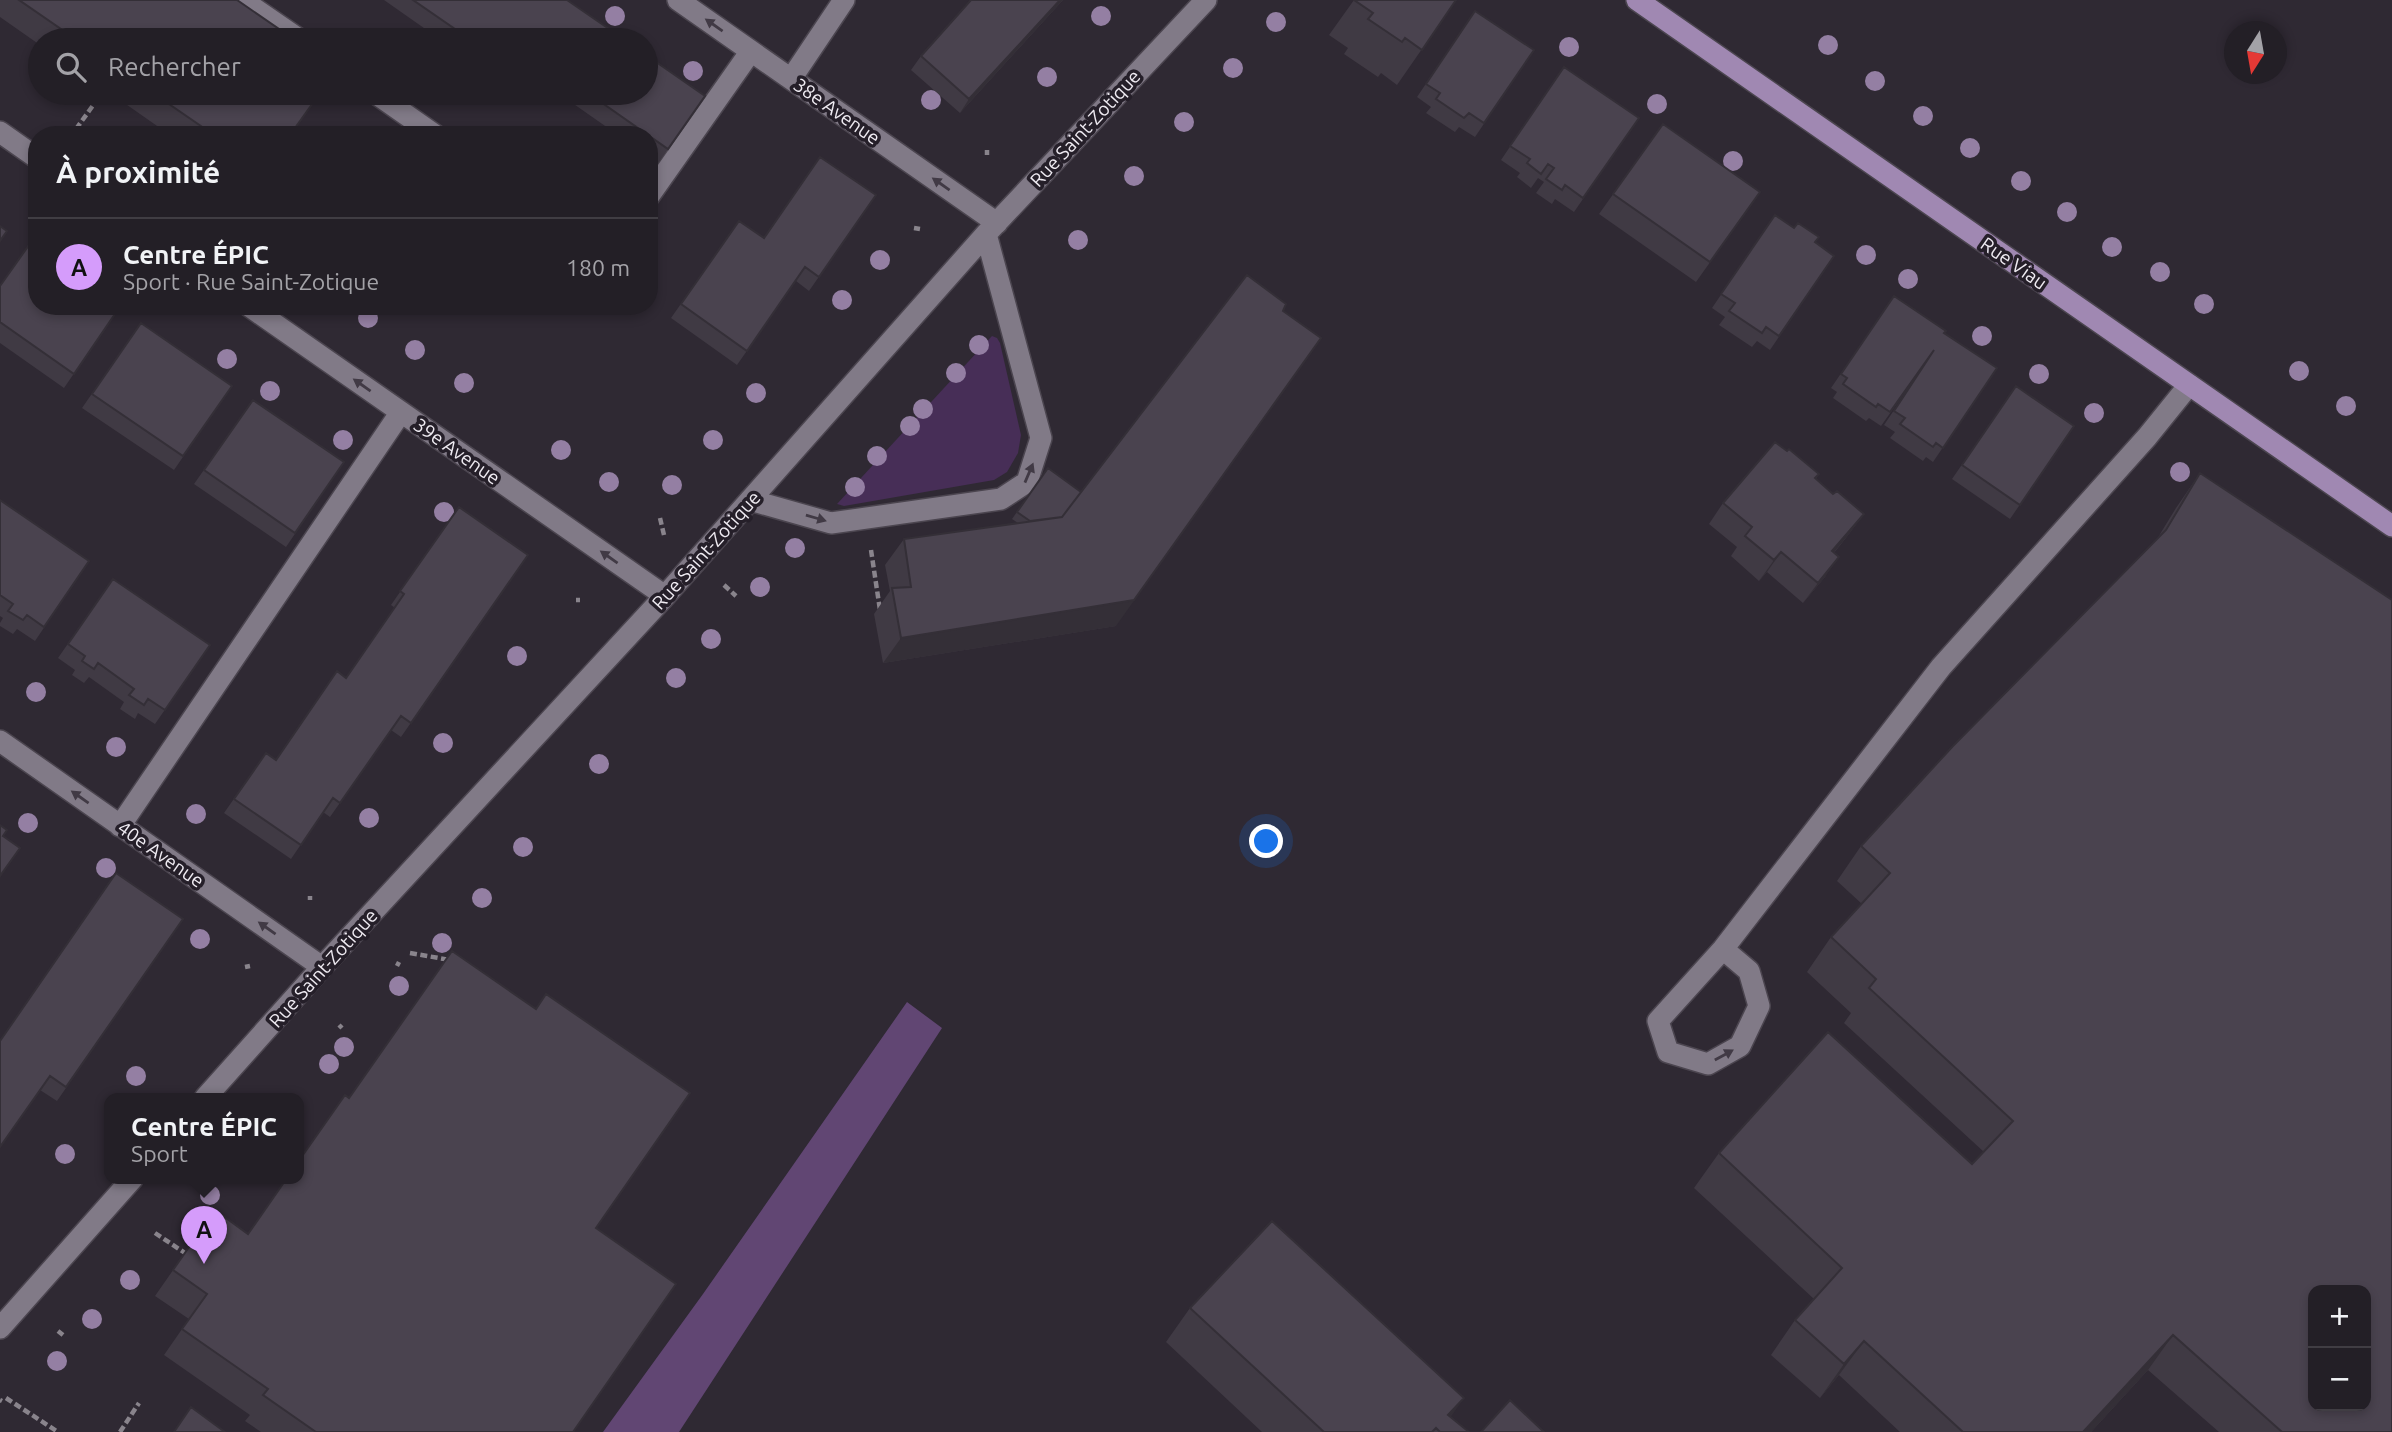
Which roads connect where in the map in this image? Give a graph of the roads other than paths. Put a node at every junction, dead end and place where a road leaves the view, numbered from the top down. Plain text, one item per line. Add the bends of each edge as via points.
1 (242, 0) edge
2 (678, 0) edge
3 (844, 0) edge
4 (1206, 0) edge
5 (1637, 0) edge
6 (283, 28) edge
7 (751, 51) junction
8 (791, 79) junction
9 (392, 105) edge
10 (422, 126) edge
11 (0, 132) edge
12 (28, 152) edge
13 (658, 183) edge
14 (991, 228) junction
15 (262, 315) edge
16 (2189, 385) junction
17 (401, 412) junction
18 (750, 500) junction
19 (2392, 526) edge
20 (666, 596) junction
21 (0, 741) edge
22 (120, 826) junction
23 (1723, 949) junction
24 (322, 967) junction
25 (209, 1093) edge
26 (128, 1184) edge
27 (0, 1328) edge

1 - 6 street
7 -> 2 street, 38e Avenue
3 - 8 street
4 - 14 street, Rue Saint-Zotique
5 - 16 main road, Rue Viau
7 - 8 street, 38e Avenue
7 - 13 street
14 -> 8 street, 38e Avenue
9 - 10 street
11 - 12 street
14 - 18 street, Rue Saint-Zotique
18 -> 14 street via 831,523 1001,499 1027,482 1041,438
17 -> 15 street, 39e Avenue
16 - 19 main road, Rue Viau
16 - 23 street via 1941,667
20 -> 17 street, 39e Avenue
17 - 22 street
18 - 20 street, Rue Saint-Zotique
20 - 24 street, Rue Saint-Zotique
22 -> 21 street, 40e Avenue
24 -> 22 street, 40e Avenue
23 -> 23 street via 1658,1021 1668,1052 1708,1064 1740,1046 1759,1006 1749,971
24 - 25 street, Rue Saint-Zotique
26 - 27 street

